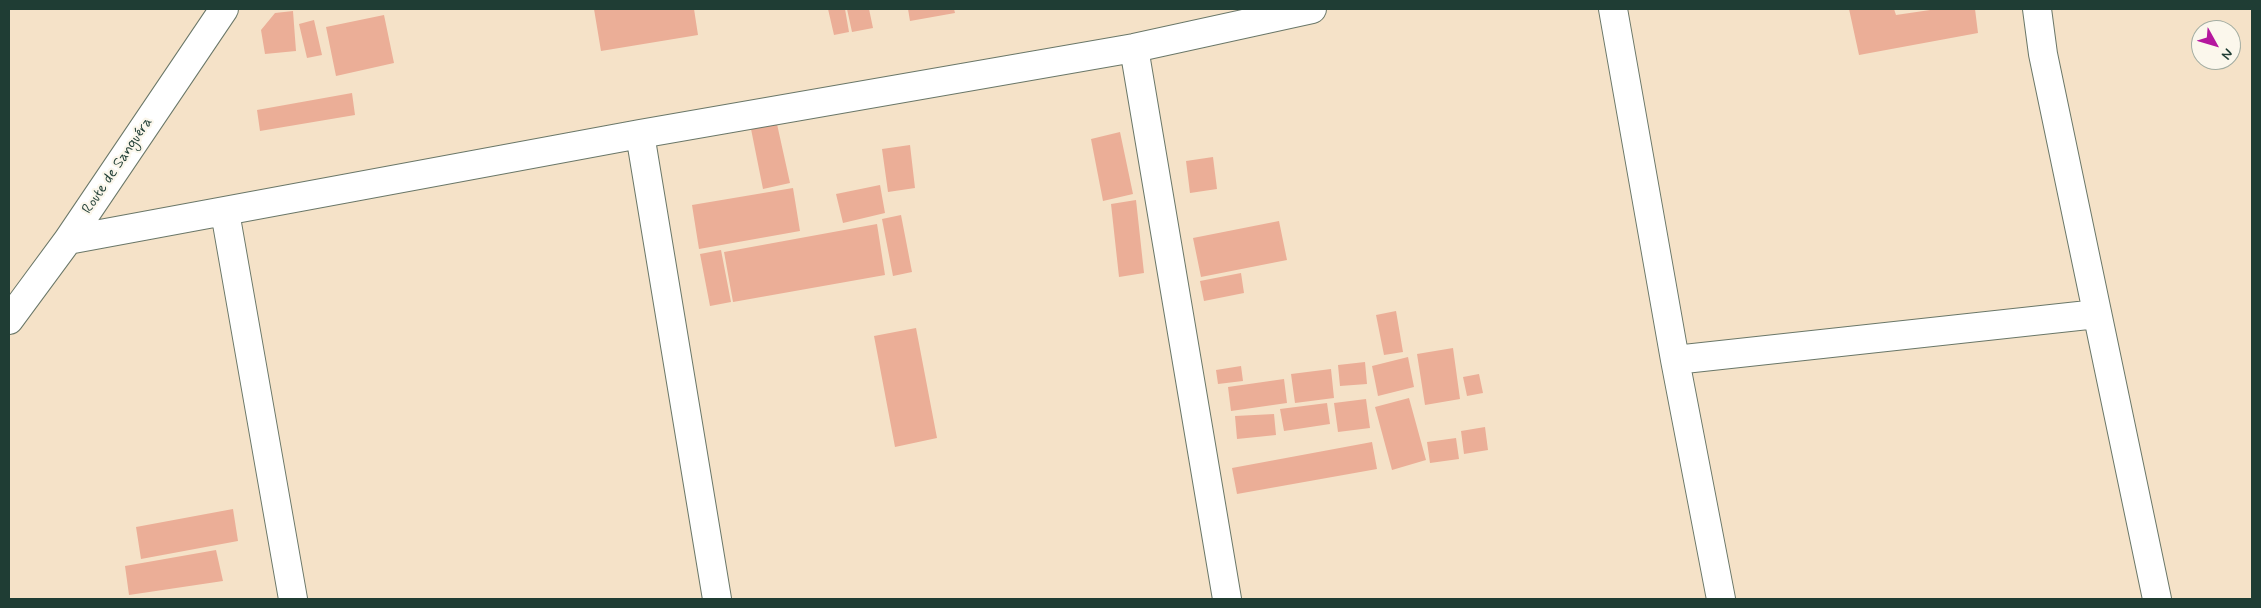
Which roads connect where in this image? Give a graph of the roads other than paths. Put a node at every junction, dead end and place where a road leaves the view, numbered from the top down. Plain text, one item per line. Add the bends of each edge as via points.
1 (224, 9) edge
2 (1312, 9) edge
3 (1613, 9) edge
4 (2037, 9) edge
5 (1134, 48) junction
6 (640, 134) junction
7 (225, 212) junction
8 (68, 240) junction
9 (2097, 314) junction
10 (9, 320) edge
11 (1675, 360) junction
12 (293, 599) edge
13 (717, 599) edge
14 (1227, 599) edge
15 (1721, 599) edge
16 (2157, 599) edge

1 - 8 street, Route de Sanguéra
2 - 5 street
3 - 11 street
4 - 9 street via 2043,54
5 - 6 street
5 - 14 street
6 - 7 street
6 - 13 street
7 - 8 street
7 - 12 street
8 - 10 street, Route de Sanguéra
9 - 11 street
9 - 16 street
11 - 15 street

